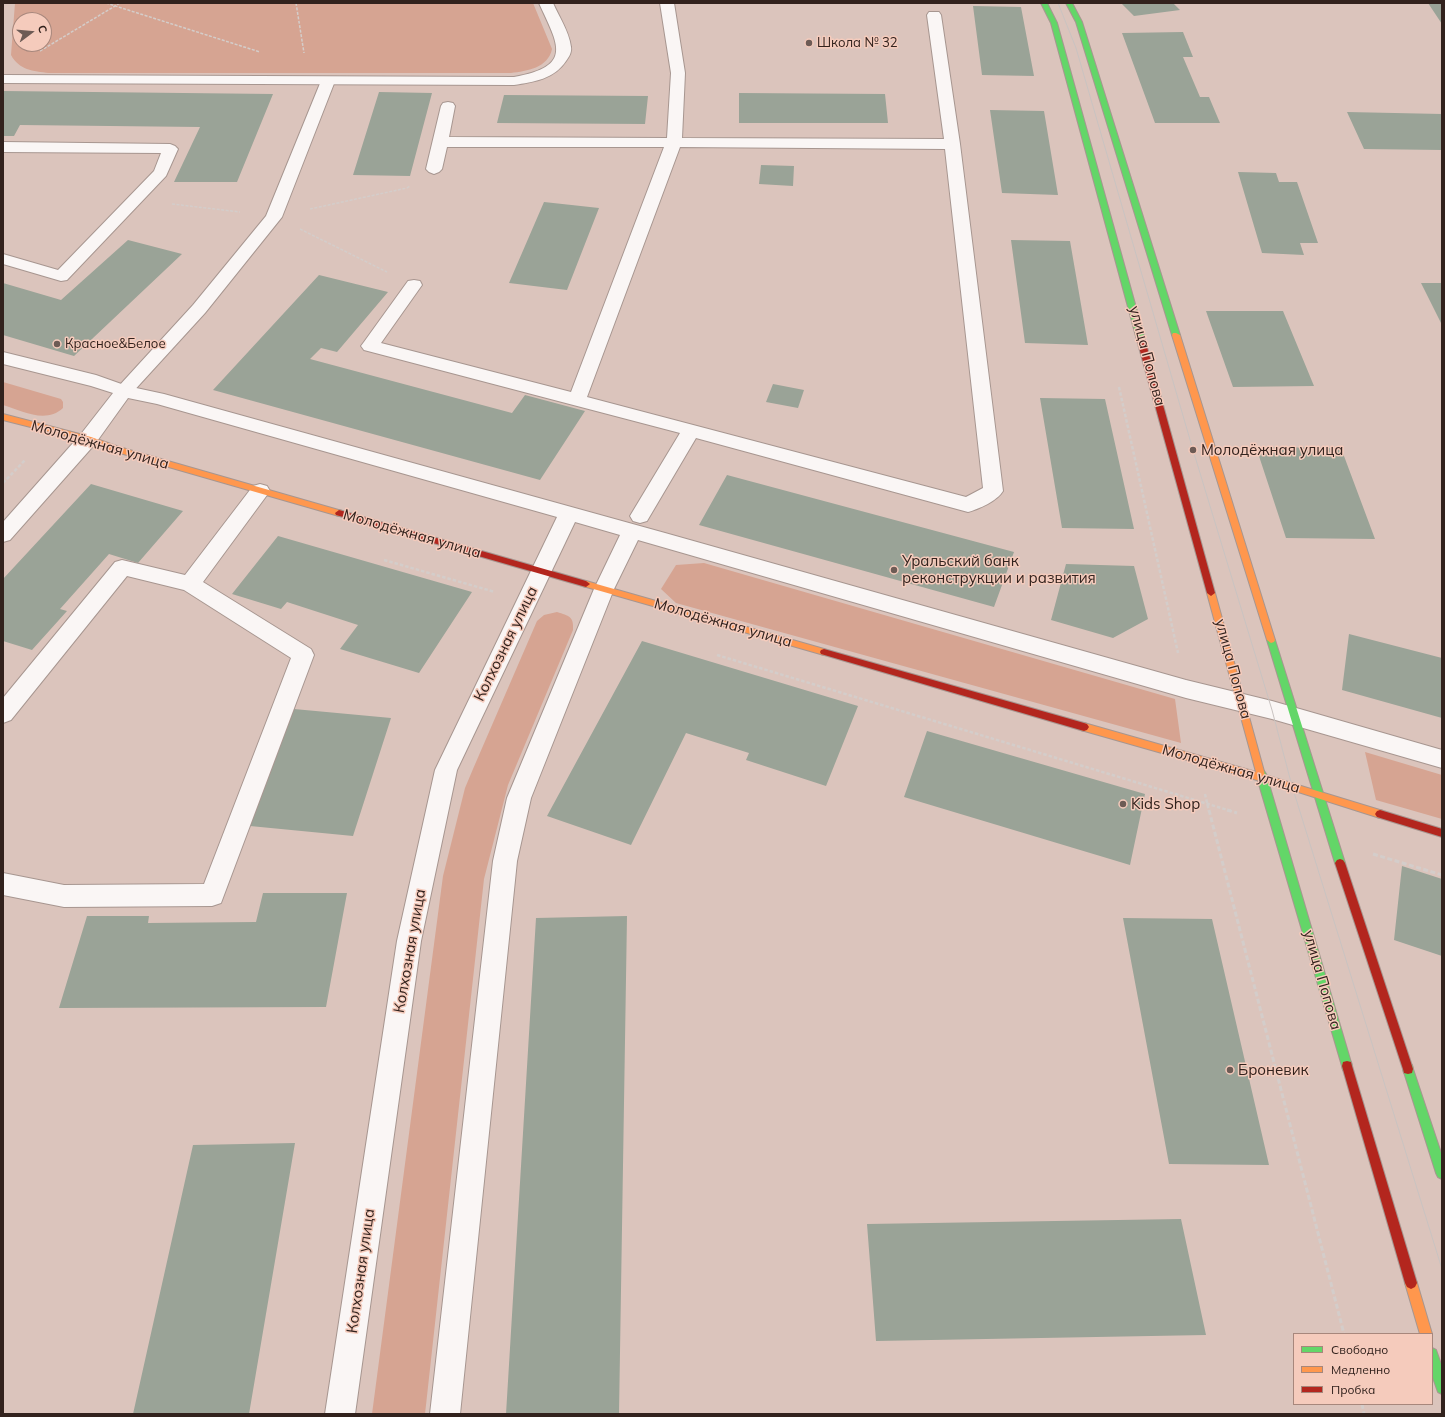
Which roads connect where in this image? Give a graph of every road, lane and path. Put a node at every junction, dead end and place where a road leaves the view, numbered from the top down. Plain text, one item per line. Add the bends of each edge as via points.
1 (106, 3) edge
2 (120, 3) edge
3 (296, 3) edge
4 (546, 3) edge
5 (667, 3) edge
6 (1044, 3) edge
7 (1069, 3) edge
8 (115, 6) junction
9 (934, 14) dead end
10 (260, 52) dead end
11 (36, 53) dead end
12 (3, 79) edge
13 (300, 80) junction
14 (328, 81) junction
15 (448, 106) dead end
16 (440, 142) junction
17 (674, 142) junction
18 (952, 144) junction
19 (3, 147) edge
20 (434, 169) joint
21 (274, 217) junction
22 (3, 259) edge
23 (414, 284) dead end
24 (3, 358) edge
25 (124, 391) junction
26 (578, 400) junction
27 (3, 417) edge
28 (691, 430) junction
29 (52, 431) junction
30 (88, 439) junction
31 (3, 483) edge
32 (260, 491) junction
33 (569, 513) junction
34 (636, 524) junction
35 (3, 535) edge
36 (378, 558) dead end
37 (542, 571) junction
38 (190, 584) junction
39 (604, 589) junction
40 (526, 602) junction
41 (713, 654) dead end
42 (1243, 702) junction
43 (3, 714) edge
44 (1296, 717) junction
45 (1442, 759) edge
46 (1263, 777) junction
47 (1320, 794) junction
48 (1275, 824) junction
49 (1442, 833) edge
50 (1333, 840) junction
51 (1442, 876) edge
52 (3, 884) edge
53 (1442, 1173) edge
54 (1426, 1333) edge
55 (1433, 1357) edge
56 (1442, 1388) edge
57 (340, 1414) edge
58 (445, 1414) edge

1 - 8 path
2 - 8 path
3 - 13 path via 306,66
4 - 14 street via 564,47 563,56 548,73 514,82
5 - 17 street via 678,73
6 - 42 street, улица Попова via 1054,23
7 - 44 street via 1079,22
8 - 10 path
8 - 11 path
9 - 18 street
12 - 13 street
13 - 14 street
14 - 21 street
15 - 16 street
16 - 17 street
16 - 20 street
17 - 18 street
17 - 26 street
18 - 28 street via 992,491 968,505
19 - 22 street via 170,149 161,173 61,276
20 - 21 path via 407,188
21 - 25 street via 199,309
23 - 26 street via 370,346
24 - 25 street via 96,381
25 - 30 street
25 - 33 street via 158,398
26 - 28 street
27 - 29 street, Молодёжная улица
28 - 34 street
29 - 30 street, Молодёжная улица
29 - 31 path
30 - 32 street, Молодёжная улица via 116,450
30 - 35 street
32 - 37 street, Молодёжная улица
32 - 38 street
33 - 34 street
33 - 37 street, Колхозная улица
34 - 39 street
34 - 42 street via 1171,684
36 - 40 path
37 - 39 street, Молодёжная улица
37 - 40 street, Колхозная улица
38 - 43 street via 122,567
38 - 52 street via 302,655 212,896 64,896
39 - 46 street, Молодёжная улица
39 - 58 street via 519,798 505,861
40 - 57 street, Колхозная улица via 446,770 409,941
41 - 48 path
42 - 44 street
42 - 46 street, улица Попова
44 - 45 street
44 - 47 street
46 - 47 street, Молодёжная улица
46 - 48 street, улица Попова
47 - 49 street, Молодёжная улица
47 - 50 street
48 - 54 street, улица Попова
50 - 51 path
50 - 53 street
55 - 56 street

